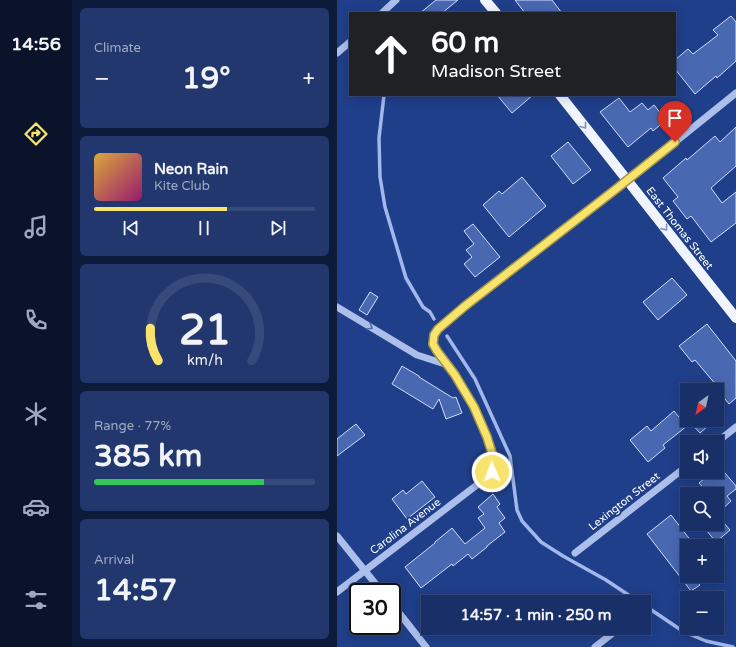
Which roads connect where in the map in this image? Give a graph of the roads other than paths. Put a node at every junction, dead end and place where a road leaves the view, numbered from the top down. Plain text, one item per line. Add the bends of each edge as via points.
1 (396, 0) edge
2 (485, 0) edge
3 (383, 12) edge
4 (495, 12) edge
5 (349, 43) edge
6 (337, 53) edge
7 (736, 94) edge
8 (561, 96) edge
9 (627, 180) junction
10 (337, 307) edge
11 (736, 318) edge
12 (448, 365) junction
13 (736, 427) edge
14 (724, 436) edge
15 (680, 471) edge
16 (337, 536) edge
17 (575, 553) dead end
18 (365, 570) junction
19 (375, 583) edge
20 (337, 592) edge
21 (401, 615) edge
22 (610, 635) edge
23 (426, 647) edge
24 (595, 647) edge

1 - 3 street
2 - 4 main road
5 - 6 street
7 - 9 street
8 -> 9 main road, East Thomas Street
9 -> 11 main road, East Thomas Street
9 - 12 street via 438,329 433,344
10 -> 12 street via 417,355
12 - 18 street, Carolina Avenue via 474,407 487,437 493,456 492,472
13 - 14 street
15 - 17 street, Lexington Street
16 - 18 street
18 - 19 street
18 - 20 street, Carolina Avenue
21 - 23 street
22 - 24 street

